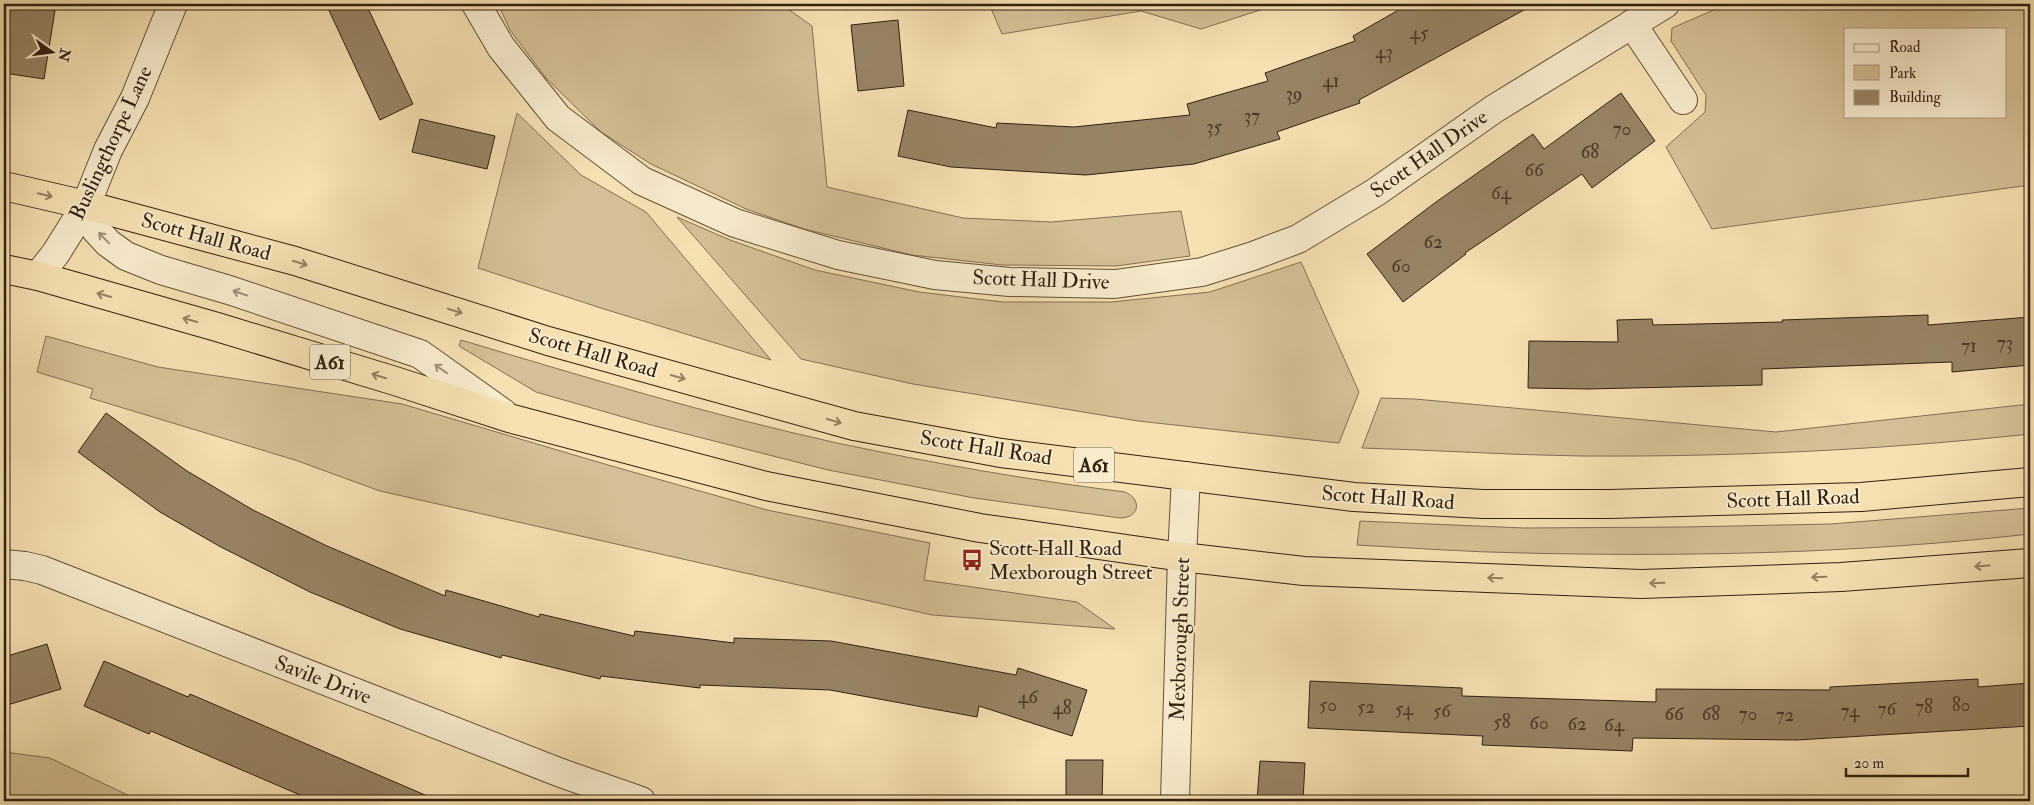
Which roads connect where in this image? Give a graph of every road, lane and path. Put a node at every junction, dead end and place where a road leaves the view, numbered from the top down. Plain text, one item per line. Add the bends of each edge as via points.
1 (173, 4) edge
2 (476, 4) edge
3 (1665, 4) edge
4 (1632, 24) junction
5 (1683, 100) dead end
6 (4, 186) edge
7 (86, 205) junction
8 (4, 269) edge
9 (38, 276) junction
10 (509, 418) junction
11 (1186, 476) junction
12 (2030, 482) edge
13 (1182, 557) junction
14 (2030, 563) edge
15 (4, 564) edge
16 (642, 801) edge
17 (1175, 801) edge

1 - 7 street, Buslingthorpe Lane
2 - 4 street, Scott Hall Drive via 501,47 558,118 642,180 735,223 838,255 935,275 1010,282 1115,284 1202,272 1298,239 1376,192 1494,109
3 - 4 street, Scott Hall Drive
4 - 5 street
6 -> 7 highway, Scott Hall Road / A61
7 - 9 street, Buslingthorpe Lane
10 -> 7 street, Scott Hall Road via 420,354 126,256 96,230
7 -> 11 highway, Scott Hall Road / A61 via 295,261 548,341 854,426 1001,453
8 - 9 highway, Scott Hall Road / A61
10 -> 9 highway, Scott Hall Road / A61 via 217,327
10 - 13 highway, Scott Hall Road / A61 via 766,486 980,528
11 - 12 highway, Scott Hall Road / A61 via 1354,497 1483,504 1861,497
11 - 13 street, Mexborough Street
14 -> 13 highway, Scott Hall Road / A61 via 1841,576 1641,584 1304,571
13 - 17 street, Mexborough Street
15 - 16 street, Savile Drive via 42,570 552,770

